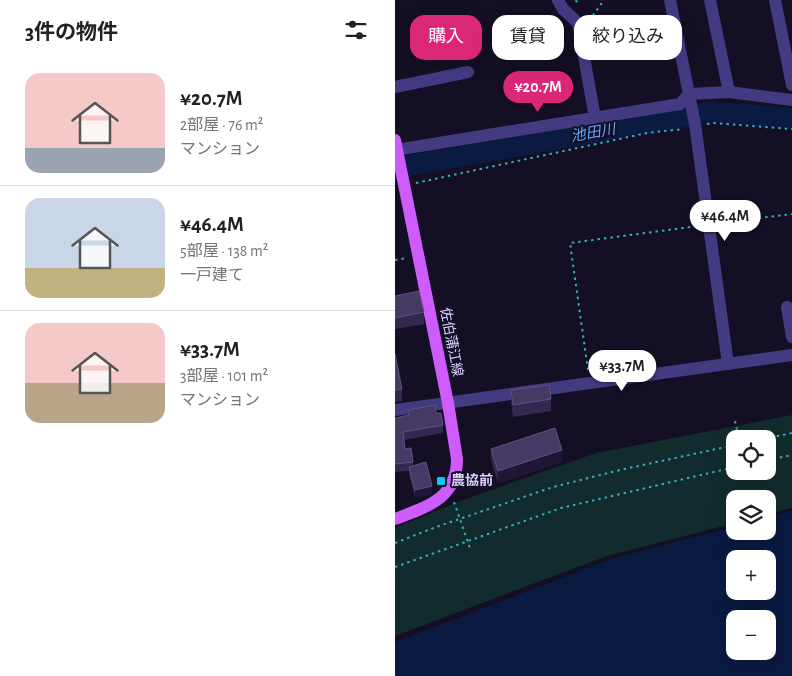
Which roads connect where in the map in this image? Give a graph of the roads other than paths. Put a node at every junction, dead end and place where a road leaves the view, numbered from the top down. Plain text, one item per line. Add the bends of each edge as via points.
1 (558, 0) edge
2 (670, 0) edge
3 (710, 0) edge
4 (775, 0) edge
5 (468, 72) dead end
6 (792, 85) edge
7 (395, 87) edge
8 (729, 92) junction
9 (689, 95) junction
10 (792, 100) edge
11 (595, 118) junction
12 (396, 149) edge
13 (787, 307) dead end
14 (792, 337) edge
15 (792, 355) edge
16 (728, 364) junction
17 (448, 403) junction
18 (395, 410) edge
19 (395, 518) edge

1 - 11 street via 578,23
2 - 9 street
3 - 8 street
4 - 6 street
5 - 7 street
8 - 9 street
8 - 10 street
9 - 11 street via 680,104
9 - 16 street
11 - 12 street
12 - 17 main road, 佐伯蒲江線
13 - 14 street
15 - 16 street
16 - 17 street
17 - 18 street
17 - 19 main road, 佐伯蒲江線 via 457,459 454,479 439,498

